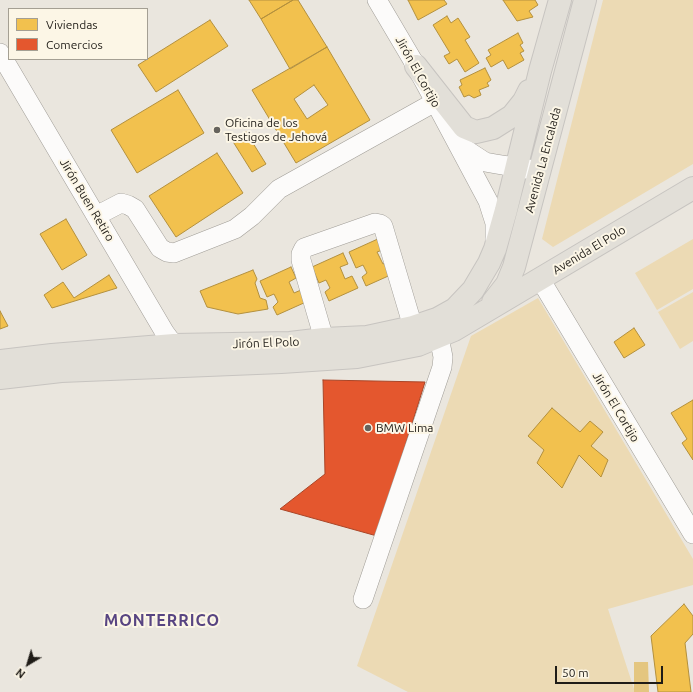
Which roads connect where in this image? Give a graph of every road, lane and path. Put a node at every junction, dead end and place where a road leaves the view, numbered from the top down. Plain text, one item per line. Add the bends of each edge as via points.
1 (377, 0) edge
2 (560, 0) edge
3 (585, 0) edge
4 (0, 53) edge
5 (416, 66) junction
6 (540, 71) junction
7 (435, 102) junction
8 (458, 144) junction
9 (516, 168) junction
10 (540, 171) junction
11 (693, 188) edge
12 (506, 210) junction
13 (96, 216) junction
14 (495, 249) junction
15 (517, 259) junction
16 (540, 279) junction
17 (484, 312) junction
18 (413, 327) junction
19 (438, 337) junction
20 (324, 339) junction
21 (174, 345) junction
22 (0, 361) edge
23 (0, 378) edge
24 (693, 534) edge
25 (363, 599) dead end

1 - 5 street, Jirón El Cortijo
2 - 6 main road, Avenida La Encalada
3 - 10 main road, Avenida La Encalada
4 - 13 street, Jirón Buen Retiro
5 - 6 main road via 464,127 476,132 493,128 512,116 524,101
5 - 7 street, Jirón El Cortijo
6 - 9 main road, Avenida La Encalada
7 - 8 street, Jirón El Cortijo
7 - 13 street via 279,189 235,229 174,253 160,248 135,209 128,205 121,204
8 - 9 street, Jirón El Cortijo via 485,162
8 - 14 street, Jirón El Cortijo via 496,223
9 - 10 street, Jirón El Cortijo
9 - 12 main road, Avenida La Encalada
10 - 15 main road, Avenida La Encalada
11 - 16 main road, Avenida El Polo
12 - 14 main road, Avenida La Encalada
12 - 15 main road via 511,205 518,204 522,210
13 - 21 street, Jirón Buen Retiro
14 - 18 main road, Jirón El Polo via 473,290 455,309 437,319
15 - 17 main road, Avenida La Encalada via 507,284
16 - 17 main road, Avenida El Polo
16 - 24 street, Jirón El Cortijo
17 - 19 main road, Jirón El Polo
18 - 20 main road, Jirón El Polo via 367,336
18 - 20 street via 384,226 375,223 304,248 301,254
19 - 23 main road, Jirón El Polo via 418,344 357,357 273,363 61,371
19 - 25 street via 443,357 442,367
20 - 21 main road, Jirón El Polo via 290,343
21 - 22 main road, Jirón El Polo

